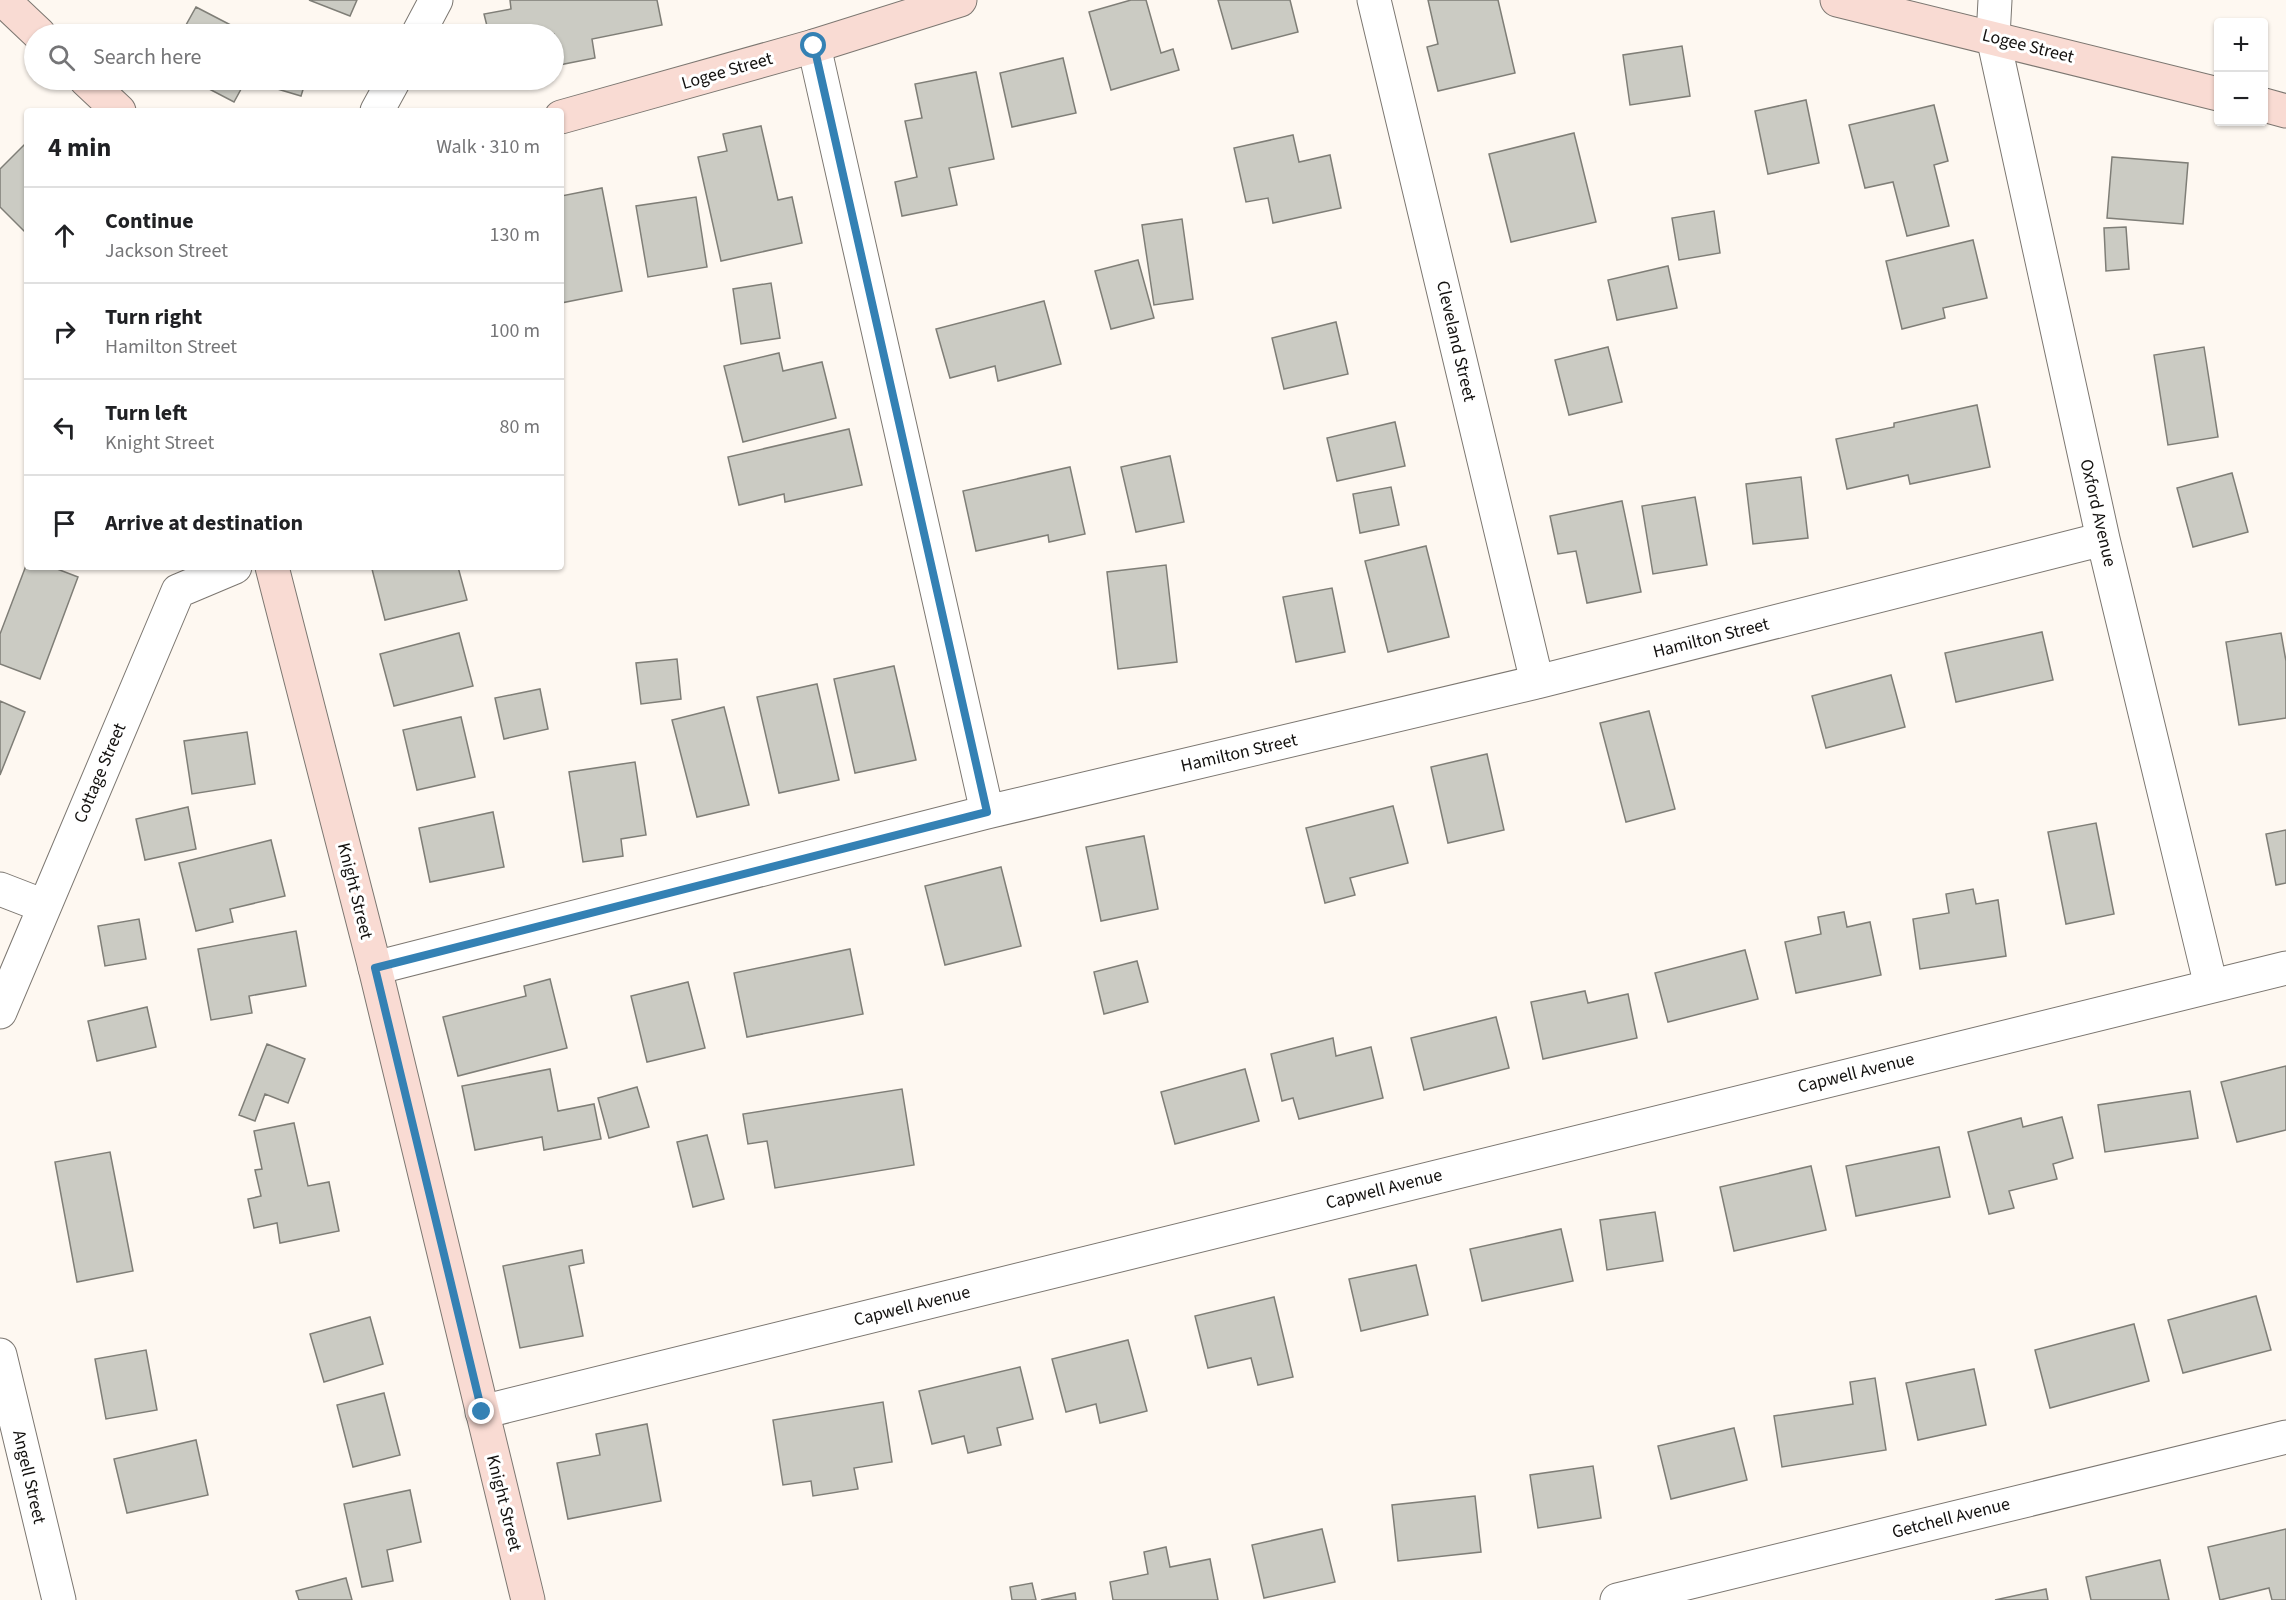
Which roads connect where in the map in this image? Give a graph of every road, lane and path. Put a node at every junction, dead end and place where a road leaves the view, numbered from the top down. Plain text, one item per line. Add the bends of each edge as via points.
1 (3, 0) edge
2 (436, 0) edge
3 (960, 0) edge
4 (1374, 0) edge
5 (1837, 0) edge
6 (1995, 0) edge
7 (28, 24) edge
8 (423, 24) edge
9 (1993, 38) junction
10 (814, 46) junction
11 (97, 90) edge
12 (389, 90) edge
13 (2214, 93) edge
14 (2268, 106) edge
15 (116, 108) edge
16 (379, 108) edge
17 (2286, 111) edge
18 (564, 116) edge
19 (2103, 539) junction
20 (228, 570) edge
21 (273, 570) edge
22 (1537, 682) junction
23 (987, 812) junction
24 (0, 889) edge
25 (44, 906) junction
26 (375, 968) junction
27 (2286, 968) edge
28 (2211, 986) junction
29 (0, 1012) edge
30 (0, 1355) edge
31 (482, 1412) junction
32 (2286, 1437) edge
33 (59, 1600) edge
34 (528, 1600) edge
35 (1617, 1600) edge

1 - 7 street
2 - 8 street
3 - 10 street, Logee Street
4 - 22 street, Cleveland Street
5 - 9 street, Logee Street
6 - 9 street, Oxford Avenue
9 - 13 street, Logee Street
9 - 19 street, Oxford Avenue
10 - 18 street, Logee Street
10 - 23 street
11 - 15 street
12 - 16 street
14 - 17 street
19 - 22 street, Hamilton Street
19 - 28 street, Oxford Avenue
20 - 25 street, Cottage Street via 178,591
21 - 26 street, Knight Street
22 - 23 street, Hamilton Street
23 - 26 street, Hamilton Street
24 - 25 street
25 - 29 street, Cottage Street
26 - 31 street, Knight Street
27 - 28 street, Capwell Avenue
28 - 31 street, Capwell Avenue
30 - 33 street, Angell Street
31 - 34 street, Knight Street
32 - 35 street, Getchell Avenue

